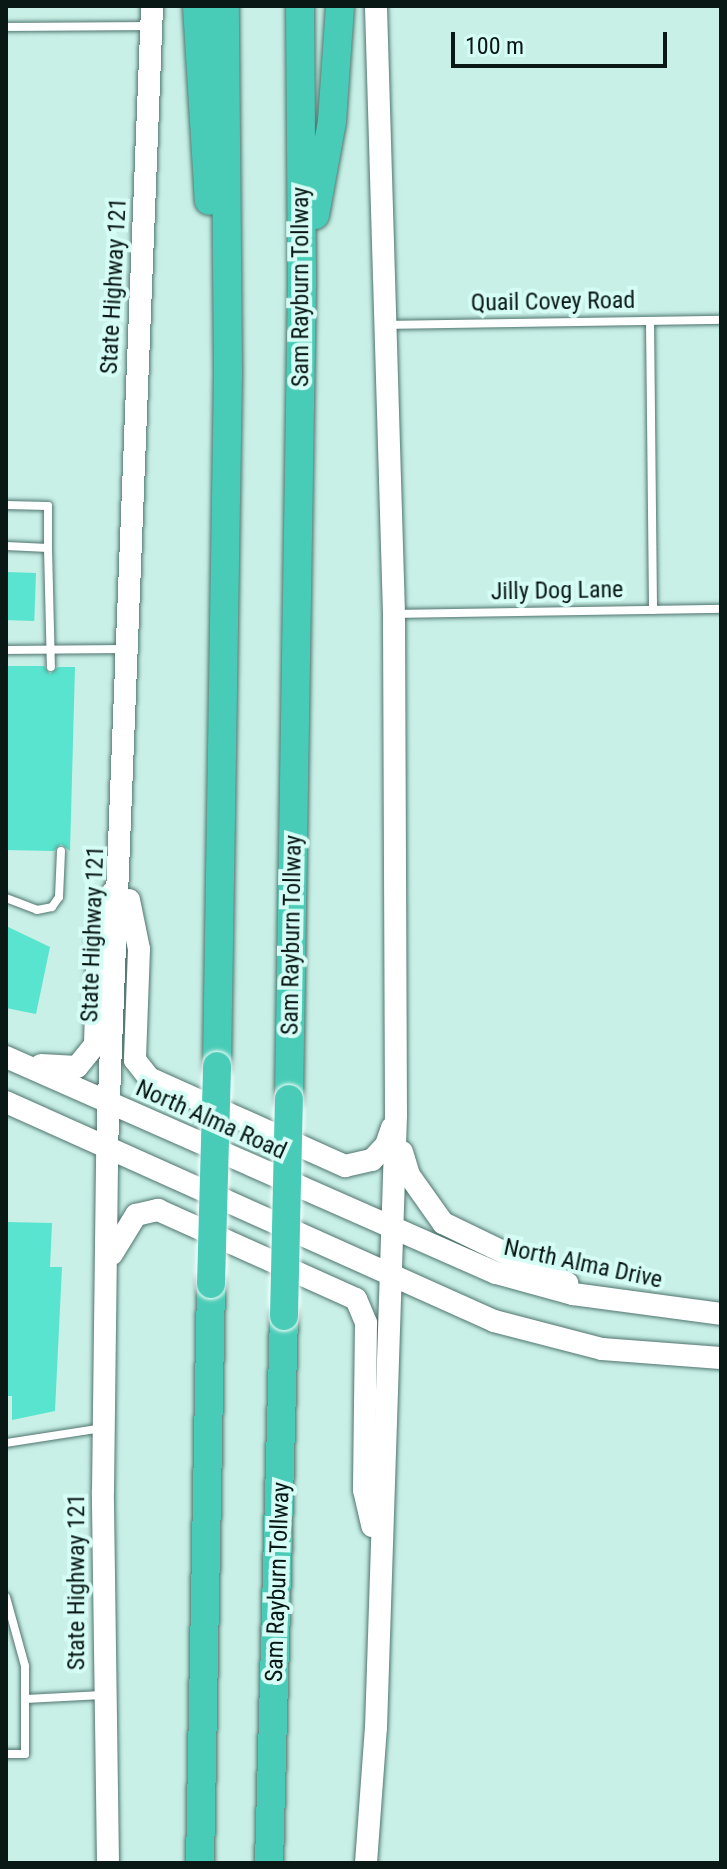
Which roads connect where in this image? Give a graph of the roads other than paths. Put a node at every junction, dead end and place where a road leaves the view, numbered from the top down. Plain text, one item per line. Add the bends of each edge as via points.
1 (197, 6) edge
2 (225, 6) edge
3 (300, 6) edge
4 (340, 6) edge
5 (376, 6) edge
6 (152, 16) edge
7 (6, 27) edge
8 (302, 283) junction
9 (721, 320) edge
10 (650, 321) junction
11 (385, 325) junction
12 (228, 370) junction
13 (6, 505) edge
14 (6, 546) edge
15 (48, 548) junction
16 (721, 609) edge
17 (653, 610) junction
18 (394, 614) junction
19 (51, 649) junction
20 (124, 649) junction
21 (6, 650) edge
22 (51, 667) dead end
23 (61, 851) dead end
24 (121, 868) junction
25 (6, 898) edge
26 (11, 1059) edge
27 (6, 1102) edge
28 (113, 1104) junction
29 (396, 1115) junction
30 (107, 1148) junction
31 (394, 1232) junction
32 (108, 1261) junction
33 (391, 1276) junction
34 (605, 1299) junction
35 (721, 1314) edge
36 (721, 1358) edge
37 (104, 1428) junction
38 (6, 1443) edge
39 (379, 1559) junction
40 (6, 1597) edge
41 (104, 1695) junction
42 (25, 1699) junction
43 (6, 1754) edge
44 (200, 1862) edge
45 (108, 1863) edge
46 (269, 1863) edge
47 (366, 1863) edge

1 - 12 highway via 210,220
2 - 12 highway
3 - 8 highway, Sam Rayburn Tollway
4 - 8 highway via 332,121
5 - 11 main road
6 - 7 lane
6 - 20 main road, State Highway 121
8 - 46 highway, Sam Rayburn Tollway, bridge via 289,1099
9 - 10 lane, Quail Covey Road
10 - 11 lane, Quail Covey Road
10 - 17 lane
11 - 18 main road
12 - 44 highway, bridge
13 - 15 lane via 48,506
14 - 15 lane
15 - 19 lane
16 - 17 lane, Jilly Dog Lane
17 - 18 lane, Jilly Dog Lane
18 - 29 main road
19 - 20 lane
19 - 21 lane
19 - 22 lane
20 - 24 main road, State Highway 121
23 - 25 lane via 59,897 52,907 37,910
24 - 26 main road via 98,936 95,1045 88,1059 65,1069
24 - 28 main road, State Highway 121
24 - 29 main road via 139,949 135,1060 149,1078 345,1166 363,1164 378,1154
26 - 28 main road, North Alma Road
27 - 30 main road
28 - 30 main road, State Highway 121
28 - 31 main road, North Alma Road
29 - 31 main road
29 - 34 main road via 409,1175 443,1223
30 - 32 main road, State Highway 121
30 - 33 main road
31 - 33 main road
31 - 34 main road, North Alma Drive via 529,1284
32 - 37 main road, State Highway 121
32 - 39 main road via 122,1230 136,1215 158,1210 356,1299 366,1323 364,1490
33 - 36 main road via 528,1332 602,1349
33 - 39 main road
34 - 35 main road, North Alma Drive
37 - 38 lane
37 - 41 main road, State Highway 121
39 - 47 main road
40 - 42 lane via 25,1666
41 - 42 lane
41 - 45 main road, State Highway 121
42 - 43 lane via 25,1754

